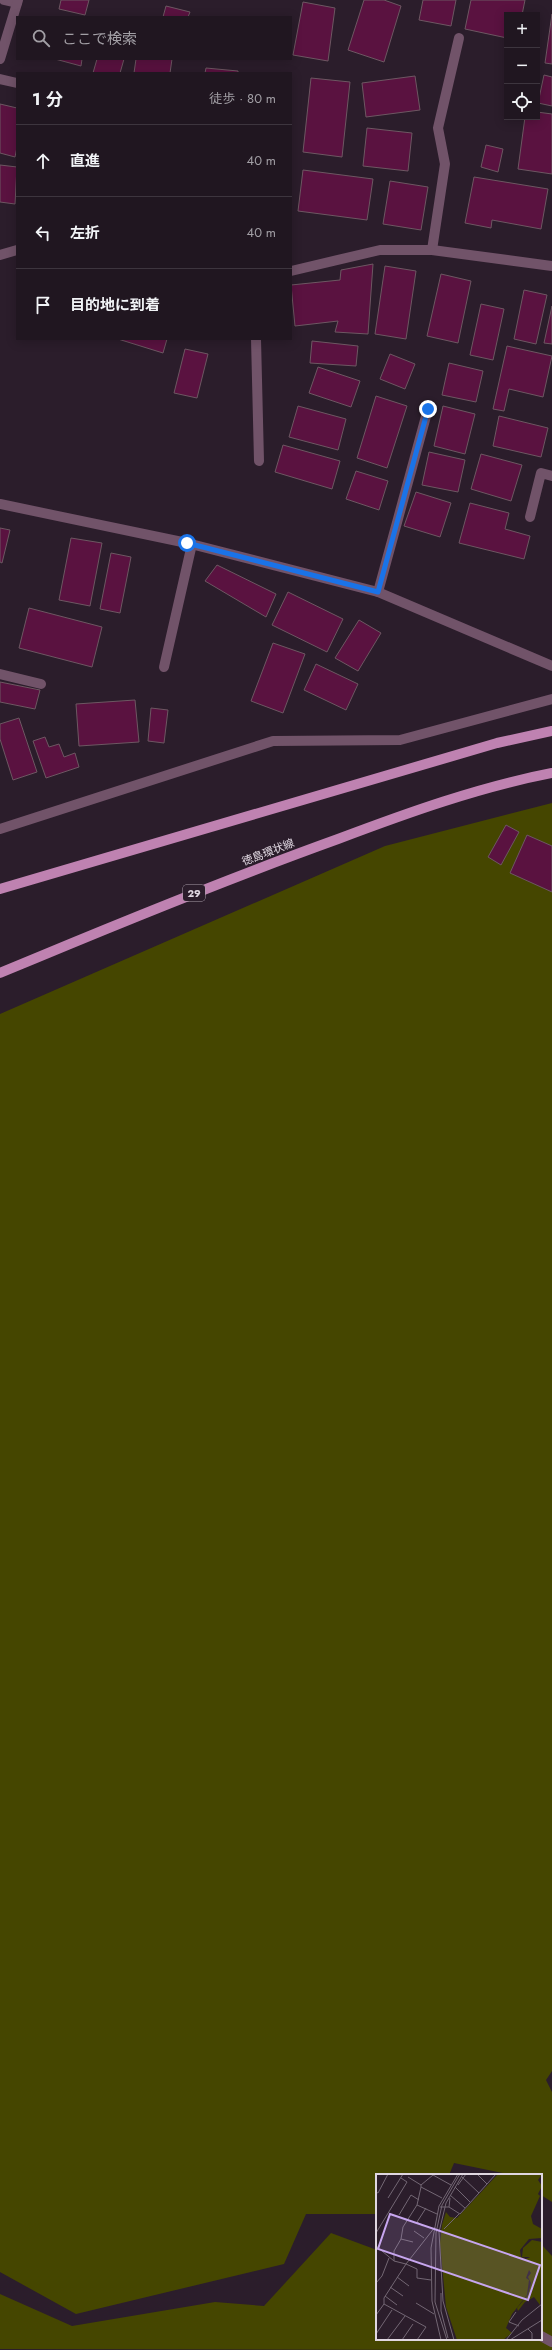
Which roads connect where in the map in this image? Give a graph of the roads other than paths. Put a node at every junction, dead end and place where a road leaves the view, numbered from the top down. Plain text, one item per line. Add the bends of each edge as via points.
1 (4, 0) edge
2 (18, 2) edge
3 (459, 38) dead end
4 (0, 59) edge
5 (0, 79) edge
6 (16, 83) edge
7 (16, 250) edge
8 (432, 250) junction
9 (0, 255) edge
10 (552, 266) edge
11 (292, 271) edge
12 (256, 340) edge
13 (428, 409) dead end
14 (259, 461) dead end
15 (552, 476) edge
16 (0, 504) edge
17 (530, 517) dead end
18 (192, 544) junction
19 (378, 592) junction
20 (552, 666) edge
21 (164, 668) dead end
22 (0, 674) edge
23 (41, 684) dead end
24 (552, 699) edge
25 (552, 731) edge
26 (552, 773) edge
27 (0, 829) edge
28 (0, 889) edge
29 (0, 973) edge
30 (542, 2337) edge
31 (552, 2342) edge

1 - 2 street
2 - 4 street
3 - 8 street via 438,128 445,164
5 - 6 street
7 - 9 street
8 - 10 street
8 - 11 street via 380,250
12 - 14 street
13 - 19 street
15 - 17 street via 541,473
16 - 18 street
18 - 19 street
18 - 21 street
19 - 20 street
22 - 23 street
24 - 27 street via 400,740 273,741
25 - 28 main road via 497,743
26 - 29 main road, 徳島環状線 / 29 via 527,778 391,819 280,859
30 - 31 street

